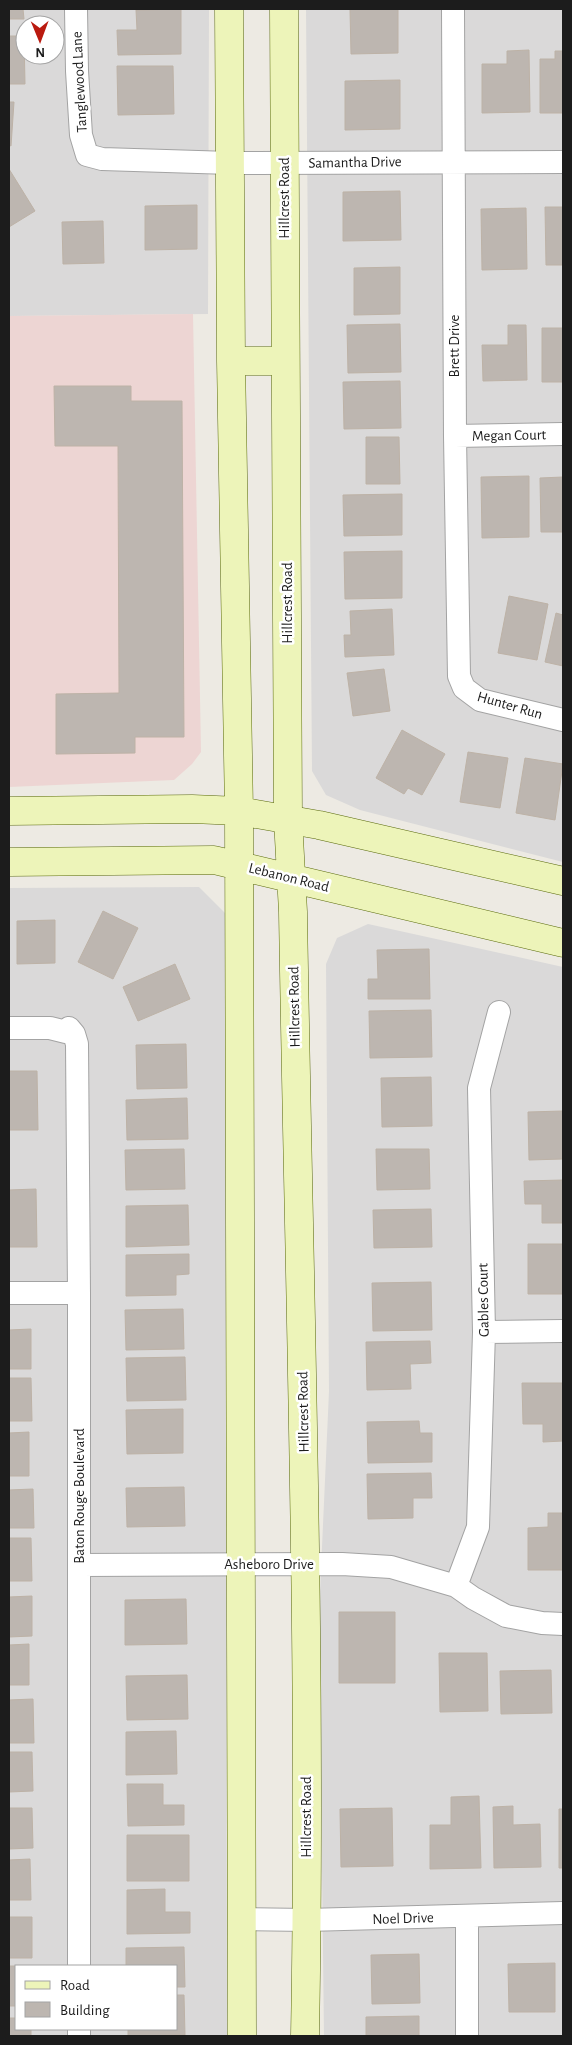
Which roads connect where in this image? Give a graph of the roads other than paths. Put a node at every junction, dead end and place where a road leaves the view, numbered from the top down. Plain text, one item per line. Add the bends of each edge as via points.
1 (76, 9) edge
2 (229, 9) edge
3 (284, 9) edge
4 (453, 9) edge
5 (87, 155) joint
6 (454, 162) junction
7 (563, 162) edge
8 (230, 163) junction
9 (284, 163) junction
10 (231, 361) junction
11 (285, 361) junction
12 (563, 434) edge
13 (455, 436) junction
14 (461, 683) joint
15 (563, 720) edge
16 (9, 811) edge
17 (239, 811) junction
18 (288, 819) junction
19 (9, 862) edge
20 (239, 864) junction
21 (292, 879) junction
22 (563, 881) edge
23 (563, 943) edge
24 (499, 1012) dead end
25 (9, 1028) edge
26 (9, 1293) edge
27 (80, 1293) junction
28 (484, 1332) junction
29 (563, 1332) edge
30 (240, 1564) junction
31 (305, 1564) junction
32 (79, 1565) junction
33 (456, 1586) junction
34 (563, 1624) edge
35 (563, 1914) edge
36 (467, 1916) junction
37 (242, 1919) junction
38 (307, 1920) junction
39 (79, 1965) edge
40 (242, 2036) edge
41 (305, 2036) edge
42 (467, 2036) edge

1 - 5 street, Tanglewood Lane via 81,135
2 - 8 main road
3 - 9 main road, Hillcrest Road
4 - 6 street, Brett Drive
5 - 8 street, Samantha Drive via 102,159
6 - 7 street, Samantha Drive
6 - 9 street, Samantha Drive
6 - 13 street, Brett Drive
8 - 9 street, Samantha Drive
8 - 10 main road
9 - 11 main road, Hillcrest Road
10 - 11 main road
10 - 17 main road
11 - 18 main road, Hillcrest Road
12 - 13 street, Megan Court
13 - 14 street, Brett Drive
14 - 15 street, Hunter Run via 480,700
16 - 17 main road
17 - 18 main road
17 - 20 main road
18 - 21 main road, Hillcrest Road
18 - 22 main road
19 - 20 main road, Lebanon Road via 214,860
20 - 21 main road, Lebanon Road
20 - 30 main road
21 - 23 main road, Lebanon Road
21 - 31 main road, Hillcrest Road
24 - 28 street, Gables Court via 479,1088
25 - 27 street, Baton Rouge Boulevard via 50,1028 66,1032 69,1028 77,1044
26 - 27 street
27 - 32 street, Baton Rouge Boulevard
28 - 29 street
28 - 33 street, Gables Court via 478,1527
30 - 31 street, Asheboro Drive
30 - 32 street, Asheboro Drive
30 - 37 main road
31 - 33 street, Asheboro Drive via 391,1567
31 - 38 main road, Hillcrest Road
32 - 39 street, Baton Rouge Boulevard
33 - 34 street, Asheboro Drive via 506,1616
35 - 36 street, Noel Drive
36 - 38 street, Noel Drive
36 - 42 street
37 - 38 street, Noel Drive
37 - 40 main road
38 - 41 main road, Hillcrest Road

